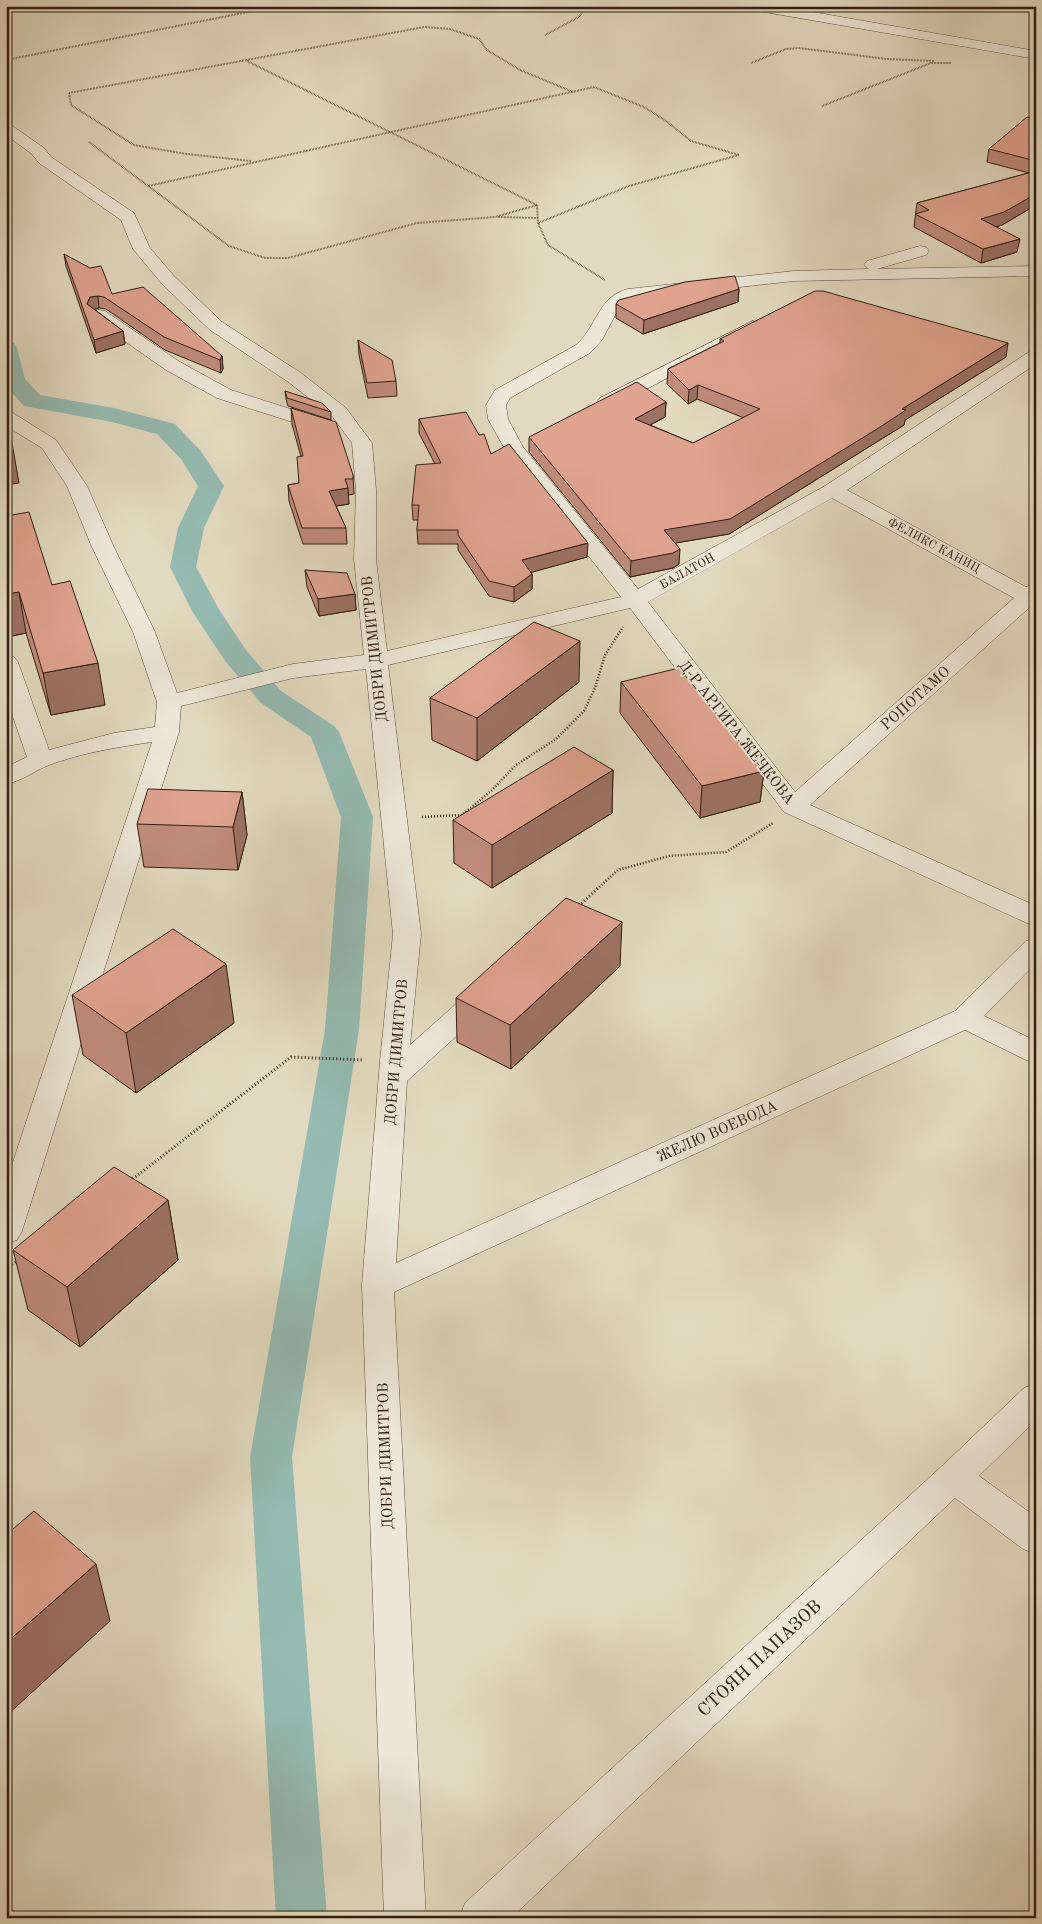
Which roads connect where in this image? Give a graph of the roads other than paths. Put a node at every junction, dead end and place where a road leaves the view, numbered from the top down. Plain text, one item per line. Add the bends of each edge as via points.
1 (753, 6) edge
2 (1036, 55) edge
3 (6, 128) edge
4 (920, 252) dead end
5 (1036, 270) edge
6 (835, 275) junction
7 (99, 315) edge
8 (770, 317) edge
9 (1030, 356) edge
10 (594, 408) edge
11 (6, 417) edge
12 (357, 436) junction
13 (832, 490) junction
14 (1033, 596) edge
15 (635, 600) junction
16 (375, 661) junction
17 (6, 662) edge
18 (169, 702) junction
19 (167, 732) junction
20 (40, 760) junction
21 (6, 777) edge
22 (793, 806) junction
23 (1036, 917) edge
24 (1036, 947) edge
25 (502, 978) edge
26 (965, 1018) junction
27 (1036, 1053) edge
28 (393, 1077) junction
29 (6, 1231) edge
30 (378, 1285) junction
31 (1036, 1398) edge
32 (954, 1477) junction
33 (1036, 1538) edge
34 (405, 1918) edge
35 (480, 1918) edge

1 - 2 street
3 - 12 street, ДОБРИ ДИМИТРОВ via 38,151 45,160 128,217 142,249 168,280 216,326 339,412
4 - 6 street
5 - 6 street
6 - 15 street, Д-Р АРГИРА ЖЕЧКОВА via 738,281 628,294 611,306 593,340 582,349 502,394 496,405 498,419 523,445
7 - 12 street via 173,366 224,394
8 - 10 street
9 - 13 street, БАЛАТОН
11 - 18 street via 49,444 77,486 144,632
12 - 16 street, ДОБРИ ДИМИТРОВ via 362,443 366,490 365,559
13 - 14 street, ФЕЛИКС КАНИЦ
13 - 15 street, БАЛАТОН
14 - 22 street, РОПОТАМО
15 - 16 street, БАЛАТОН
15 - 22 street, Д-Р АРГИРА ЖЕЧКОВА
16 - 18 street, БАЛАТОН via 293,670
16 - 28 street, ДОБРИ ДИМИТРОВ via 406,934
17 - 20 street
18 - 19 street
19 - 20 street via 114,740
19 - 29 street
20 - 21 street
22 - 23 street, Д-Р АРГИРА ЖЕЧКОВА
24 - 26 street, ЖЕЛЮ ВОЕВОДА
25 - 28 street
26 - 27 street
26 - 30 street, ЖЕЛЮ ВОЕВОДА
28 - 30 street, ДОБРИ ДИМИТРОВ
30 - 34 street, ДОБРИ ДИМИТРОВ
31 - 32 street, СТОЯН ПАПАЗОВ
32 - 33 street
32 - 35 street, СТОЯН ПАПАЗОВ

